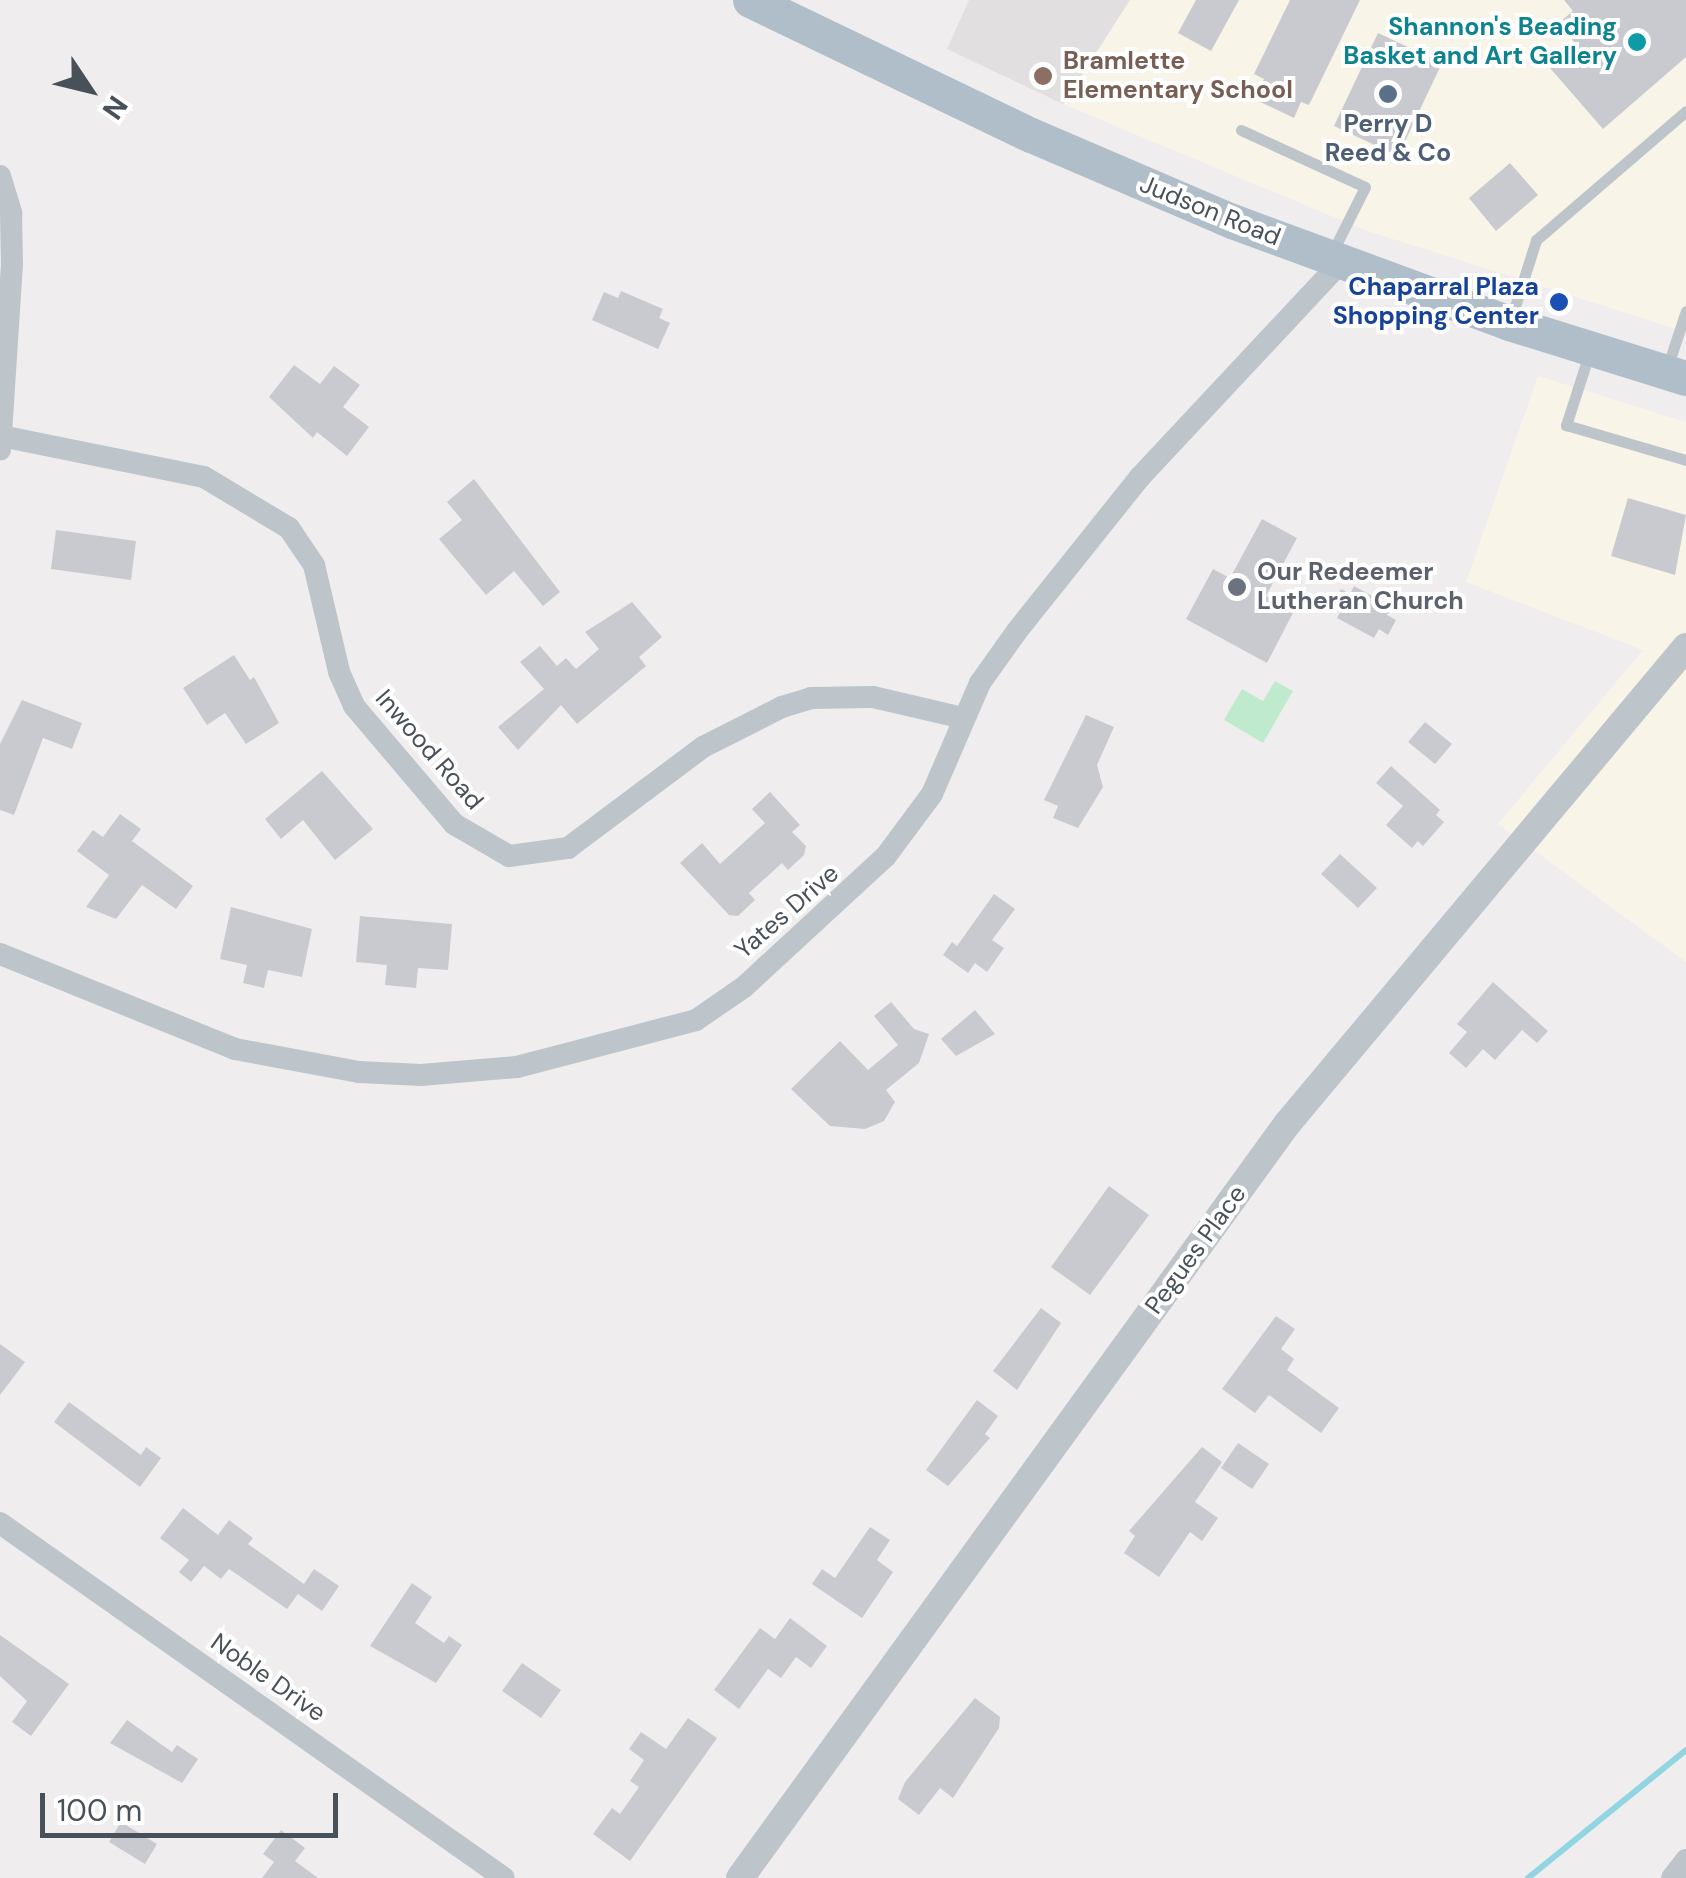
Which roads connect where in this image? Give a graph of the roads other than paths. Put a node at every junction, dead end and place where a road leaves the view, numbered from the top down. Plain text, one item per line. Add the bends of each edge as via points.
1 (750, 0) edge
2 (1686, 111) edge
3 (1241, 130) dead end
4 (0, 176) edge
5 (1335, 261) junction
6 (1686, 311) edge
7 (1510, 323) junction
8 (1590, 350) junction
9 (1676, 375) edge
10 (1, 436) edge
11 (0, 450) edge
12 (1686, 460) edge
13 (1686, 647) edge
14 (963, 718) junction
15 (0, 954) edge
16 (0, 1523) edge
17 (1686, 1860) edge
18 (504, 1878) edge
19 (740, 1878) edge
20 (1672, 1878) edge

1 - 5 main road, Judson Road via 1046,142
2 - 7 lane via 1536,240
3 - 5 lane via 1365,187
4 - 10 street via 12,245
5 - 7 main road, Judson Road
5 - 14 street, Yates Drive via 1140,477 996,659
6 - 9 lane
7 - 8 main road, Judson Road
8 - 9 main road, Judson Road
8 - 12 lane via 1566,425
10 - 11 street
10 - 14 street, Inwood Road via 204,477 289,528 314,565 338,672 354,706 454,824 508,856 568,848 702,747 782,707 812,698 873,697
13 - 19 street, Pegues Place via 1286,1124
14 - 15 street, Yates Drive via 932,794 866,878 712,1010 657,1034 468,1074 359,1072 235,1049
16 - 18 street, Noble Drive
17 - 20 street

